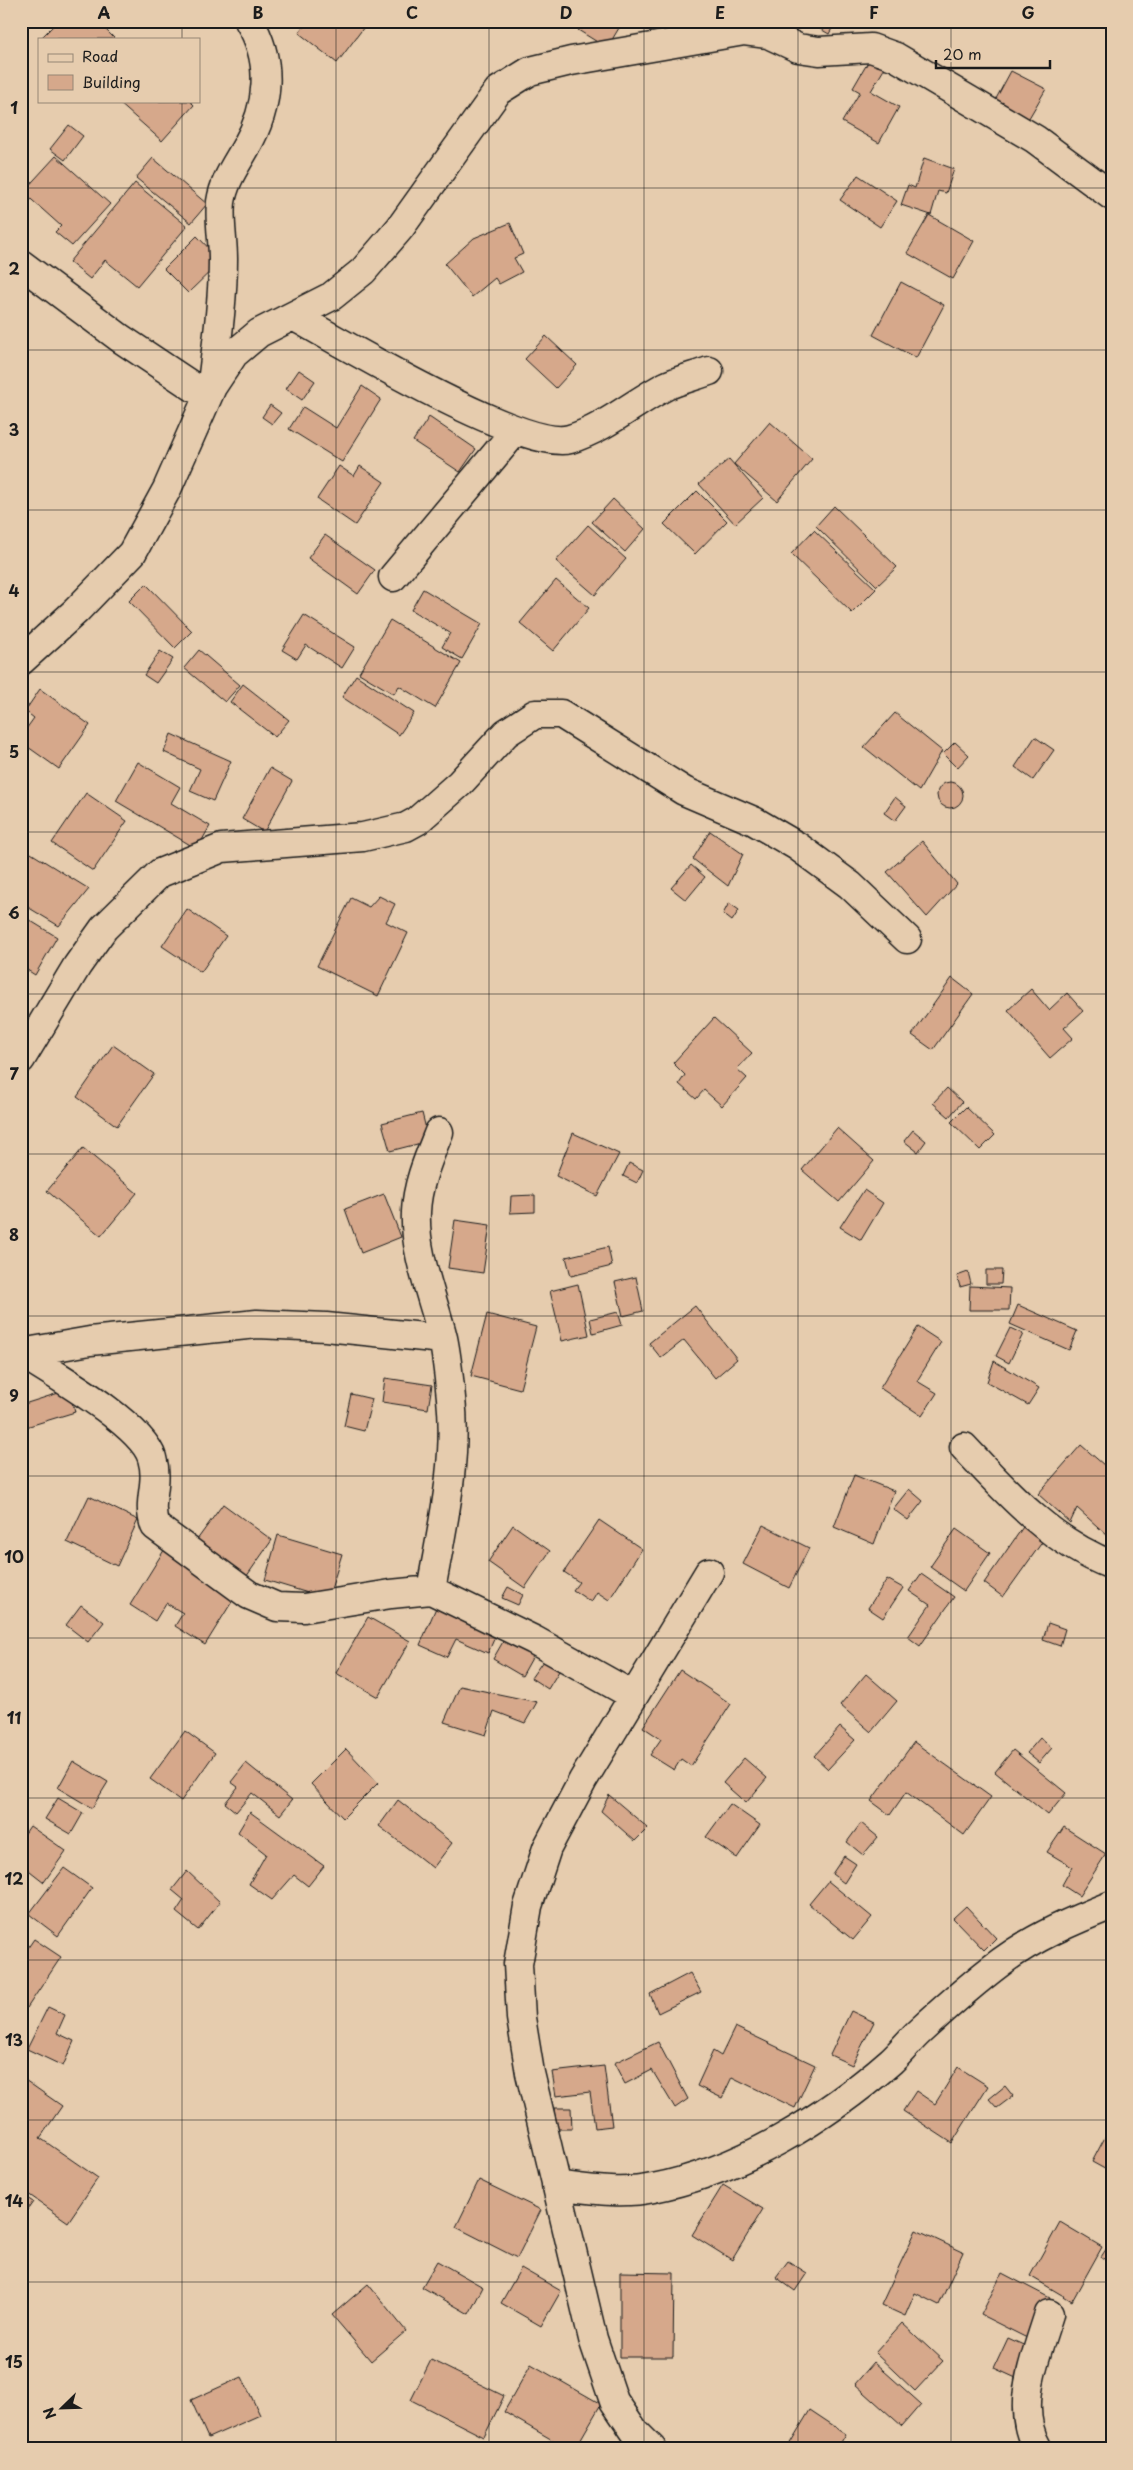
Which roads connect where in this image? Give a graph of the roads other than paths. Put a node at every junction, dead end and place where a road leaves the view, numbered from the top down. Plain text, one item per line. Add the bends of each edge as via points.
1 (249, 21) edge
2 (1112, 196) edge
3 (21, 264) edge
4 (295, 316) junction
5 (709, 371) dead end
6 (210, 392) junction
7 (516, 430) junction
8 (394, 577) dead end
9 (21, 661) edge
10 (907, 939) dead end
11 (21, 1059) edge
12 (438, 1132) dead end
13 (443, 1339) junction
14 (21, 1353) edge
15 (964, 1447) dead end
16 (1112, 1565) edge
17 (709, 1572) dead end
18 (431, 1590) junction
19 (634, 1696) junction
20 (1112, 1905) edge
21 (556, 2185) junction
22 (1049, 2314) dead end
23 (652, 2449) edge
24 (1038, 2449) edge

1 - 6 street via 264,56 267,82 263,104 248,144 222,194 221,298
2 - 4 street via 1035,139 896,57 870,48 819,51 798,48 768,34 744,31 538,69 498,91 400,228 363,271 332,296
3 - 6 street via 120,338
4 - 6 street via 259,333 234,354
4 - 7 street via 450,401
5 - 7 street via 666,386 600,428 567,440 528,435
6 - 9 street via 167,489 132,553 76,611
7 - 8 street
10 - 11 street via 850,885 797,846 754,821 684,790 562,714 535,714 506,733 460,783 406,827 363,837 222,848 160,873 104,928
12 - 13 street via 423,1173 416,1211 418,1242
13 - 14 street via 326,1327 257,1324 90,1341
13 - 18 street via 452,1400 451,1451 445,1512
14 - 18 street via 103,1408 140,1438 151,1455 156,1476 151,1504 155,1526 249,1595 277,1607 304,1608
15 - 16 street via 1040,1524
17 - 19 street
18 - 19 street via 534,1640
19 - 21 street via 583,1780 547,1848 528,1906 518,1964 521,2018 530,2073
20 - 21 street via 1075,1920 1002,1961 857,2090 782,2139 690,2178 652,2189 608,2192
21 - 23 street via 593,2339 614,2401 634,2432
22 - 24 street via 1029,2376 1027,2411 1032,2439

